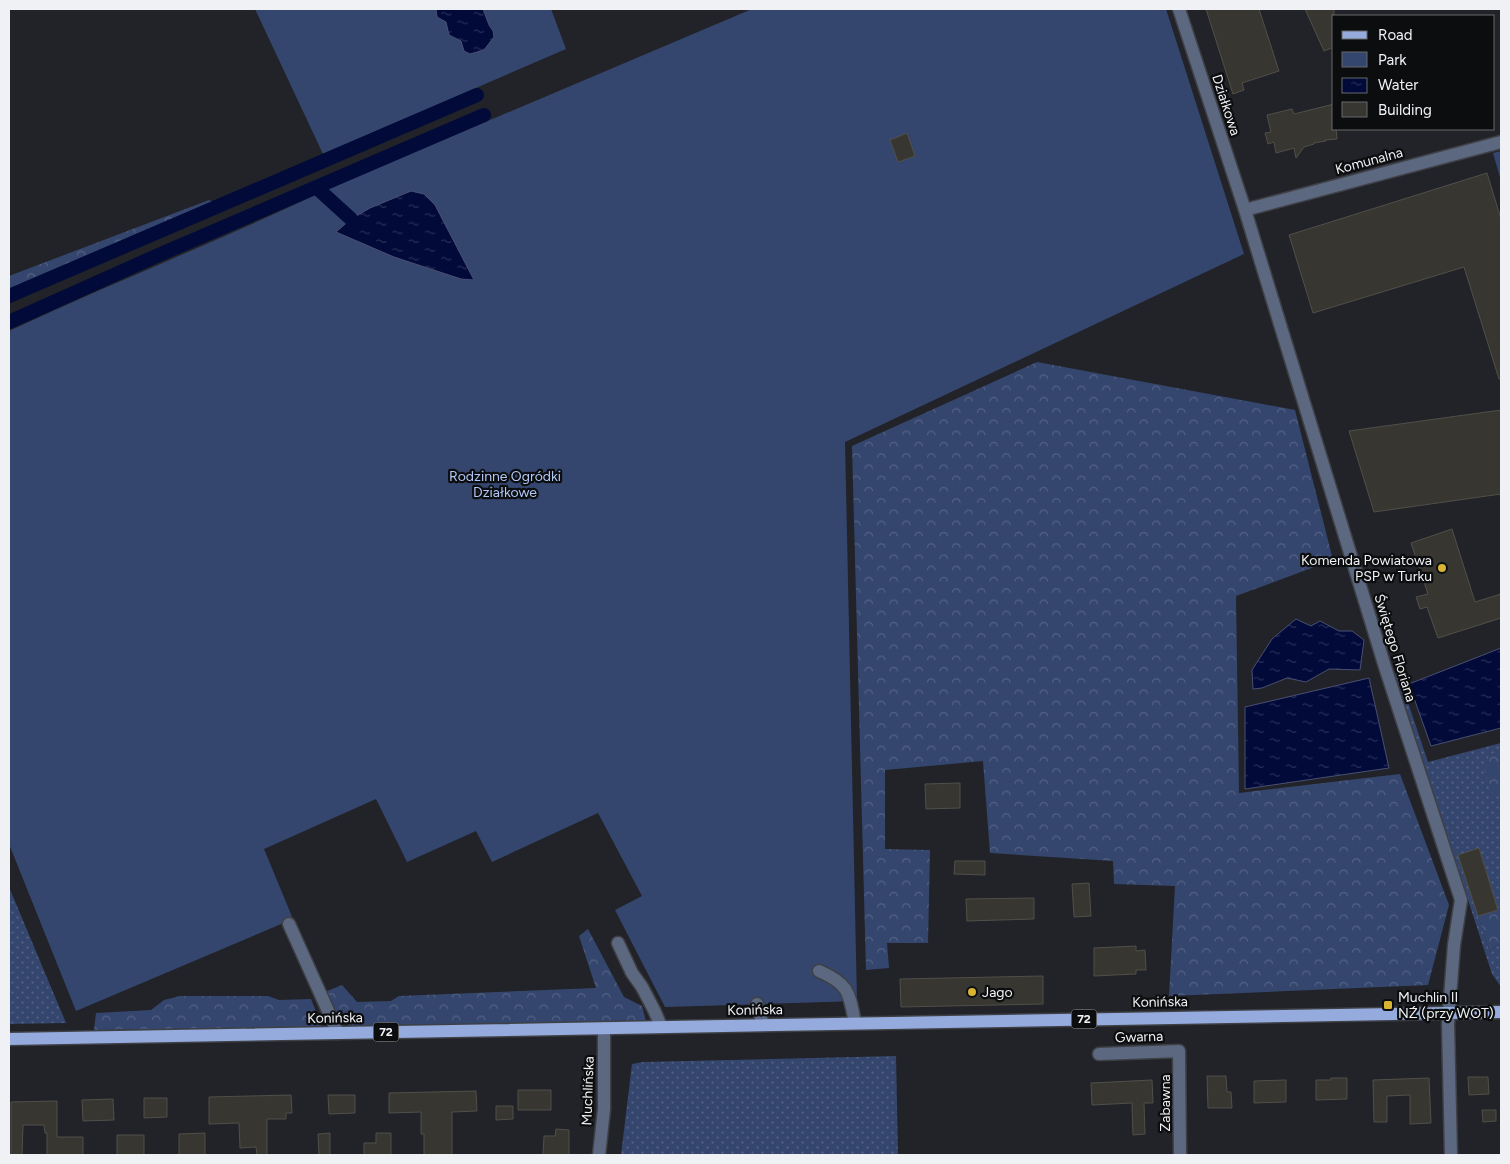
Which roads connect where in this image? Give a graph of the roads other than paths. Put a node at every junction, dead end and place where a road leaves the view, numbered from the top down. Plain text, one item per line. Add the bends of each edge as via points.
1 (1179, 9) edge
2 (1501, 142) edge
3 (1245, 210) junction
4 (289, 924) dead end
5 (618, 943) dead end
6 (819, 971) dead end
7 (757, 1004) dead end
8 (1450, 1012) junction
9 (1501, 1012) edge
10 (855, 1023) junction
11 (763, 1025) junction
12 (661, 1026) junction
13 (604, 1028) junction
14 (338, 1033) junction
15 (9, 1039) edge
16 (1180, 1051) joint
17 (1098, 1054) dead end
18 (599, 1155) edge
19 (1180, 1155) edge
20 (1451, 1155) edge

1 - 3 street, Działkowa
2 - 3 street, Komunalna
3 - 8 street, Świętego Floriana via 1385,668 1461,900
4 - 14 street
5 - 12 street
6 - 10 street via 846,989
7 - 11 street
8 - 9 main road, Konińska / 72
8 - 10 main road, Konińska / 72
8 - 20 street, Świętego Floriana
10 - 11 main road, Konińska / 72
11 - 12 main road, Konińska / 72
12 - 13 main road, Konińska / 72
13 - 14 main road, Konińska / 72
13 - 18 street, Muchlińska via 604,1109
14 - 15 main road, Konińska / 72
16 - 17 street, Gwarna
16 - 19 street, Zabawna

